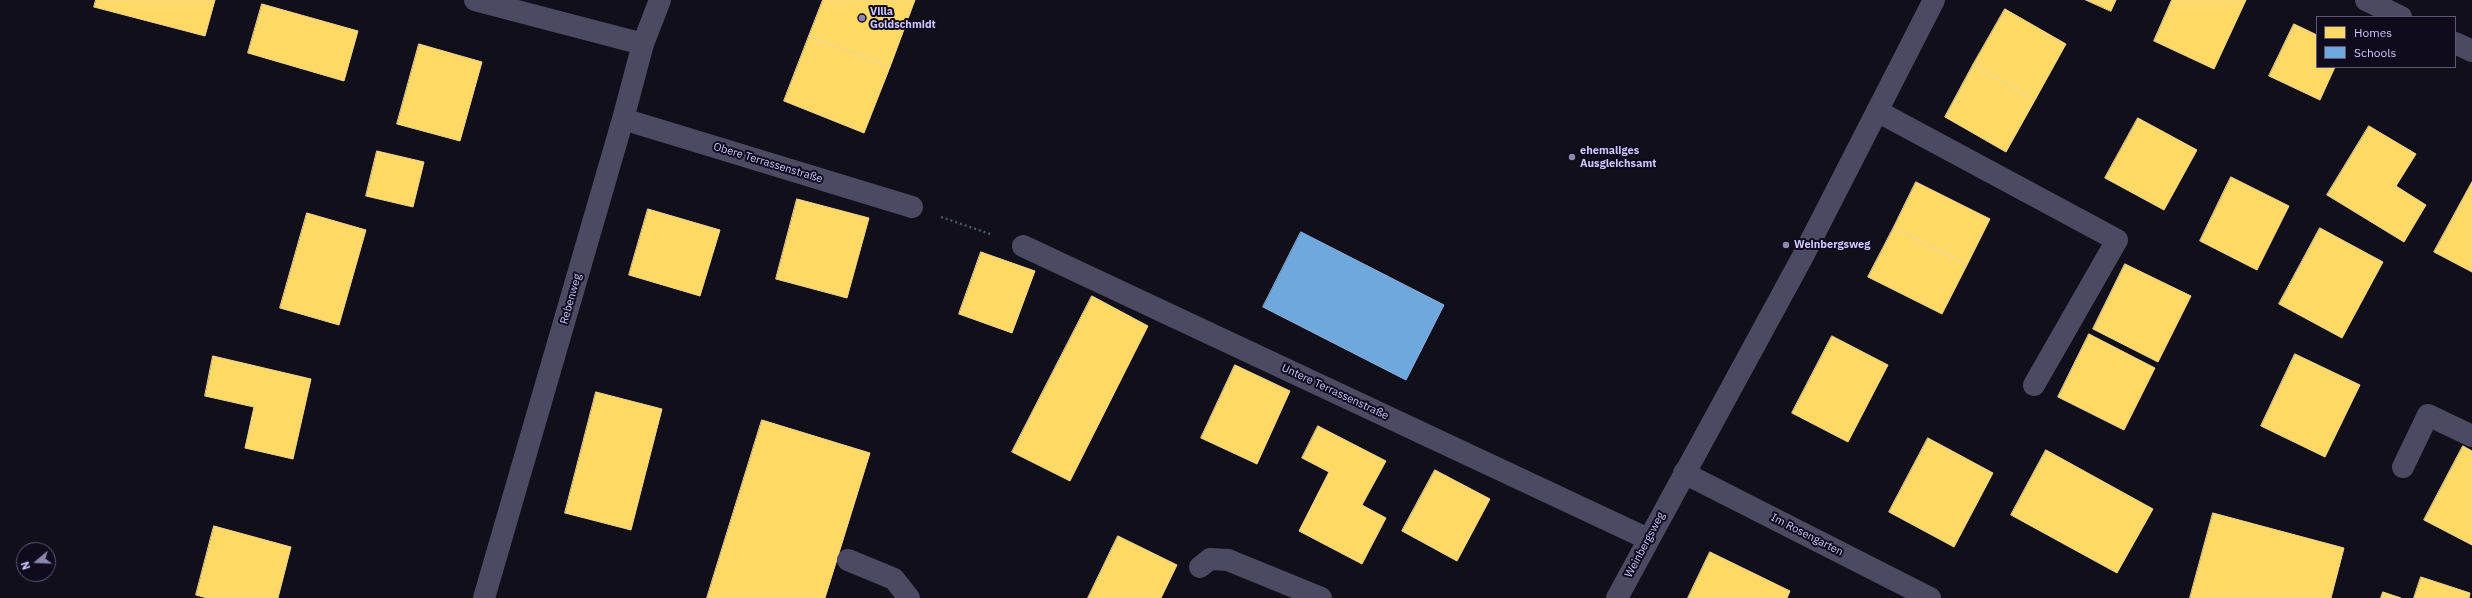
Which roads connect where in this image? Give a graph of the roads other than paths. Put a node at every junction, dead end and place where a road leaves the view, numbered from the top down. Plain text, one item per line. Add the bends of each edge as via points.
1 (474, 0) edge
2 (660, 0) edge
3 (1934, 0) edge
4 (2366, 0) edge
5 (2399, 16) edge
6 (643, 44) junction
7 (2456, 44) edge
8 (2472, 52) edge
9 (1877, 111) junction
10 (623, 119) junction
11 (912, 207) road end
12 (1023, 246) road end
13 (2034, 385) dead end
14 (2472, 436) edge
15 (2402, 467) dead end
16 (1684, 473) junction
17 (1648, 539) junction
18 (848, 560) dead end
19 (1200, 567) dead end
20 (484, 598) edge
21 (909, 598) edge
22 (1321, 598) edge
23 (1616, 598) edge
24 (1930, 598) edge

1 - 6 street
2 - 6 street, Rebenweg
3 - 9 street, Weinbergsweg
4 - 5 street
6 - 10 street, Rebenweg
7 - 8 street
9 - 13 street via 2117,240
9 - 16 street, Weinbergsweg via 1802,258
10 - 11 street, Obere Terrassenstraße
10 - 20 street, Rebenweg
12 - 17 street, Untere Terrassenstraße
14 - 15 street via 2428,415
16 - 17 street, Weinbergsweg
16 - 24 street, Im Rosengarten
17 - 23 street, Weinbergsweg
18 - 21 street via 894,579
19 - 22 street via 1210,559 1228,560

